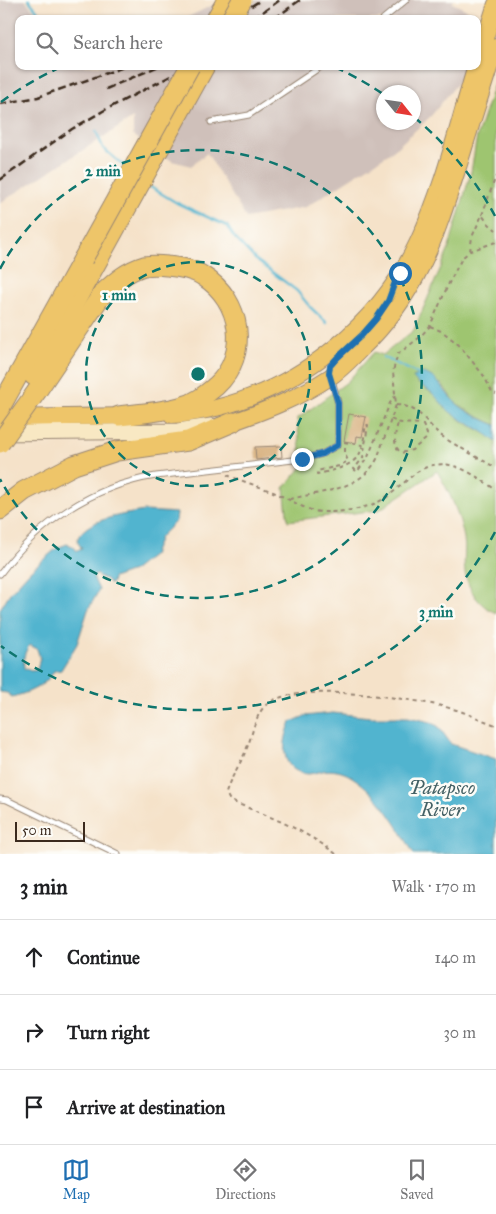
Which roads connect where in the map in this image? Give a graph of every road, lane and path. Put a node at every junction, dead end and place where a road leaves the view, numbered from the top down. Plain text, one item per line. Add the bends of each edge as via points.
1 (227, 0) edge
2 (242, 0) edge
3 (406, 0) edge
4 (496, 4) edge
5 (218, 15) edge
6 (233, 15) edge
7 (388, 15) edge
8 (496, 48) edge
9 (481, 52) edge
10 (188, 70) edge
11 (203, 70) edge
12 (316, 70) edge
13 (475, 70) edge
14 (211, 122) dead end
15 (496, 176) edge
16 (482, 214) junction
17 (496, 230) edge
18 (496, 242) edge
19 (470, 251) junction
20 (89, 262) junction
21 (395, 282) junction
22 (430, 326) junction
23 (294, 376) junction
24 (331, 377) junction
25 (496, 394) edge
26 (18, 395) edge
27 (396, 396) junction
28 (396, 405) junction
29 (119, 416) junction
30 (0, 418) edge
31 (390, 419) junction
32 (233, 422) junction
33 (398, 423) junction
34 (0, 433) edge
35 (0, 441) edge
36 (362, 445) junction
37 (496, 468) edge
38 (214, 470) junction
39 (496, 490) edge
40 (290, 499) junction
41 (0, 510) edge
42 (0, 574) edge
43 (496, 725) edge
44 (0, 799) edge
45 (116, 854) edge
46 (336, 854) edge

1 - 5 highway
2 - 6 highway, bridge
3 - 7 lane
4 - 9 main road
8 - 24 main road via 441,219 416,280 377,334
10 - 20 highway, bridge
11 - 20 highway
12 - 14 lane via 249,115
13 - 21 main road via 430,215
15 - 16 path
16 - 17 path
16 - 19 path via 472,236
18 - 19 path
19 - 22 path via 456,267
20 - 26 highway
21 - 23 main road via 344,341
21 - 24 main road via 376,319 330,366
22 - 25 path via 459,345
22 - 27 path via 398,354 393,371
23 - 24 main road via 313,370
23 - 29 main road via 268,390 201,411 178,415
24 - 32 main road via 276,406
24 - 38 lane via 338,403 338,445 322,454 302,459
26 - 29 highway via 116,280 144,266 156,265 174,266 202,275 224,294 237,321 239,341 230,368 207,394 184,406
26 - 35 highway, bridge
27 - 28 path
27 - 36 path via 368,457 357,472 354,469 363,458 368,425
28 - 31 path
28 - 37 path via 410,407 441,435
29 - 30 main road
31 - 33 path
31 - 40 path via 373,468 364,476 351,484
32 - 34 main road via 178,431
32 - 41 highway via 188,441 117,451 74,465 24,491
33 - 33 path via 423,426 426,439 412,450 401,453 394,439
36 - 36 path via 360,454 351,462 339,469 317,474 317,471 348,461 345,454 347,442
38 - 40 path
38 - 42 lane via 134,480 85,499 35,534
39 - 40 path via 462,468 441,463 417,472 384,499 366,506 315,512
43 - 46 path via 452,709 384,696 309,694 284,696 266,705 228,787 228,799 296,829
44 - 45 lane

